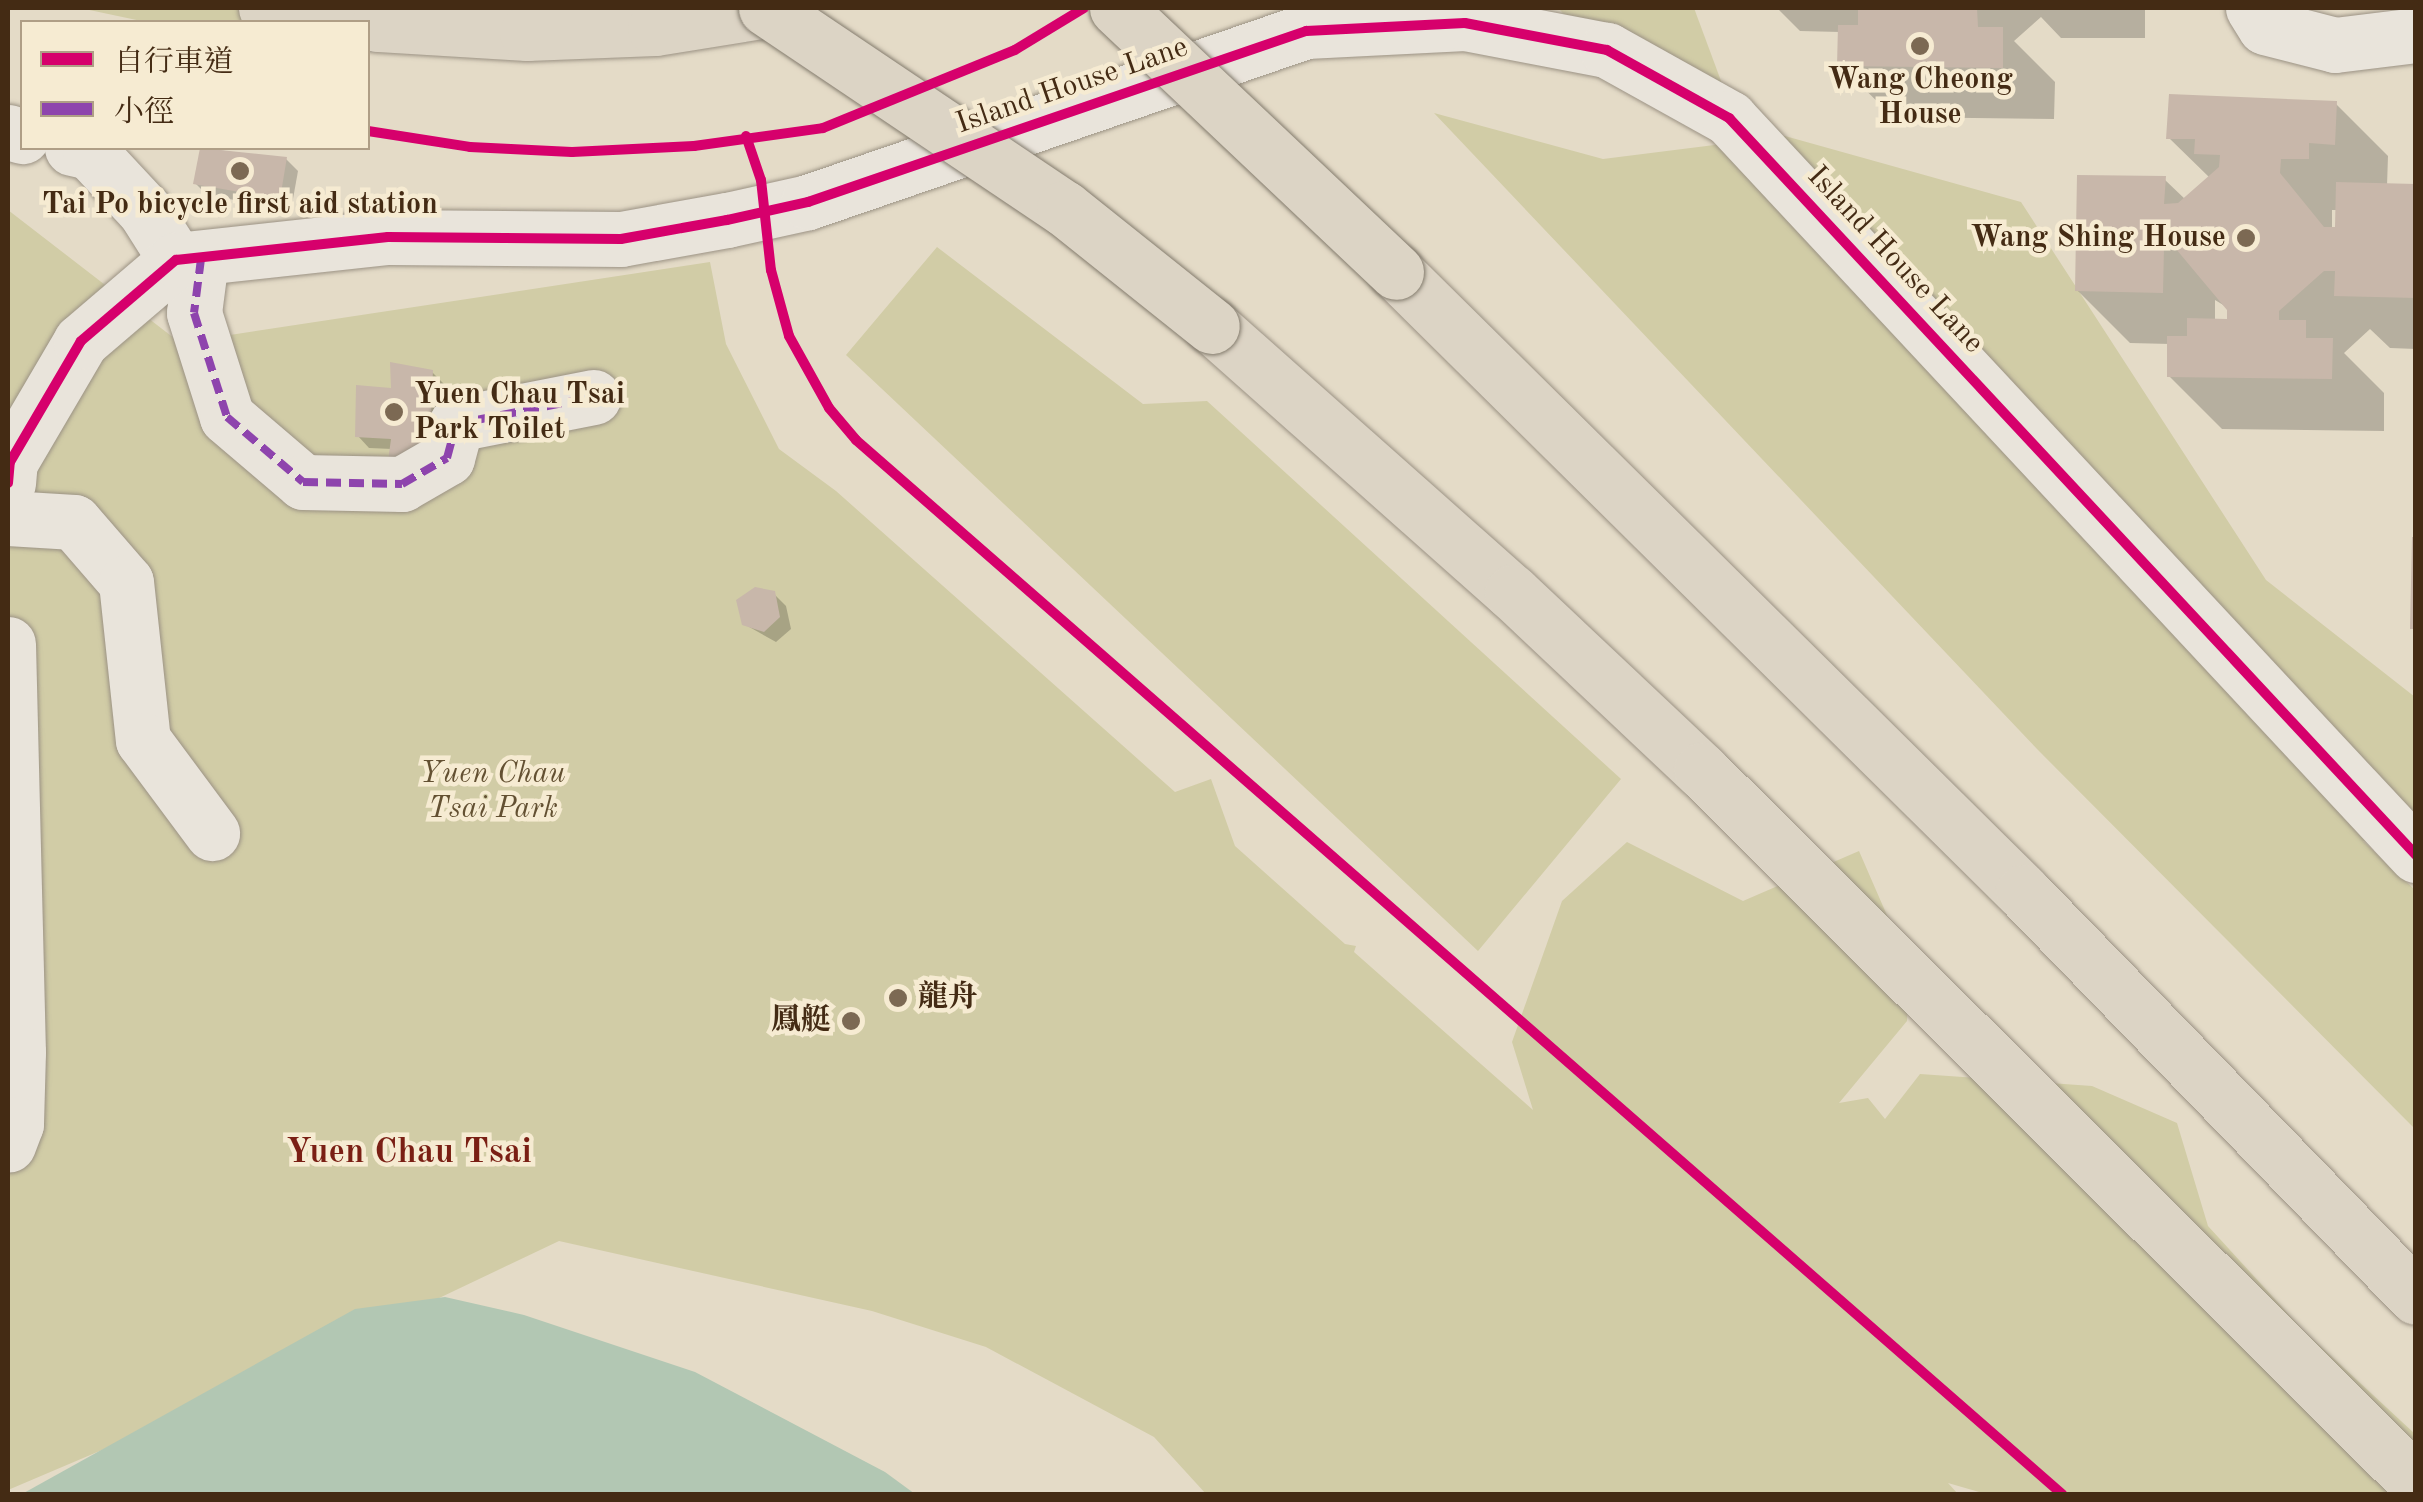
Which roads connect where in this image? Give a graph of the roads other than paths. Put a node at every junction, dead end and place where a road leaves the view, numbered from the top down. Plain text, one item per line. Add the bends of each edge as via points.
1 (266, 8) edge
2 (766, 8) edge
3 (780, 8) edge
4 (1117, 8) edge
5 (2254, 8) edge
6 (350, 20) edge
7 (370, 23) edge
8 (2416, 36) edge
9 (81, 150) edge
10 (189, 260) junction
11 (593, 397) dead end
12 (8, 483) edge
13 (8, 518) edge
14 (8, 644) edge
15 (212, 833) dead end
16 (2416, 855) edge
17 (8, 1145) edge
18 (2416, 1296) edge
19 (2416, 1482) edge

1 - 6 highway
2 - 19 highway, bridge via 1064,208 1212,326 1701,770
3 - 7 highway via 655,28 527,33
4 - 18 highway, bridge via 1396,272 2022,892
5 - 8 street via 2265,27 2335,45
9 - 10 street via 90,152
10 - 11 street via 194,313 227,417 303,482 402,484 447,458 456,424
10 - 12 street via 81,341 10,462
10 - 16 street, Island House Lane via 388,237 622,240 727,220 808,202 1306,31 1465,23 1607,50 1729,118
13 - 15 street via 74,522 126,582 143,740
14 - 17 street via 18,1052 16,1124

